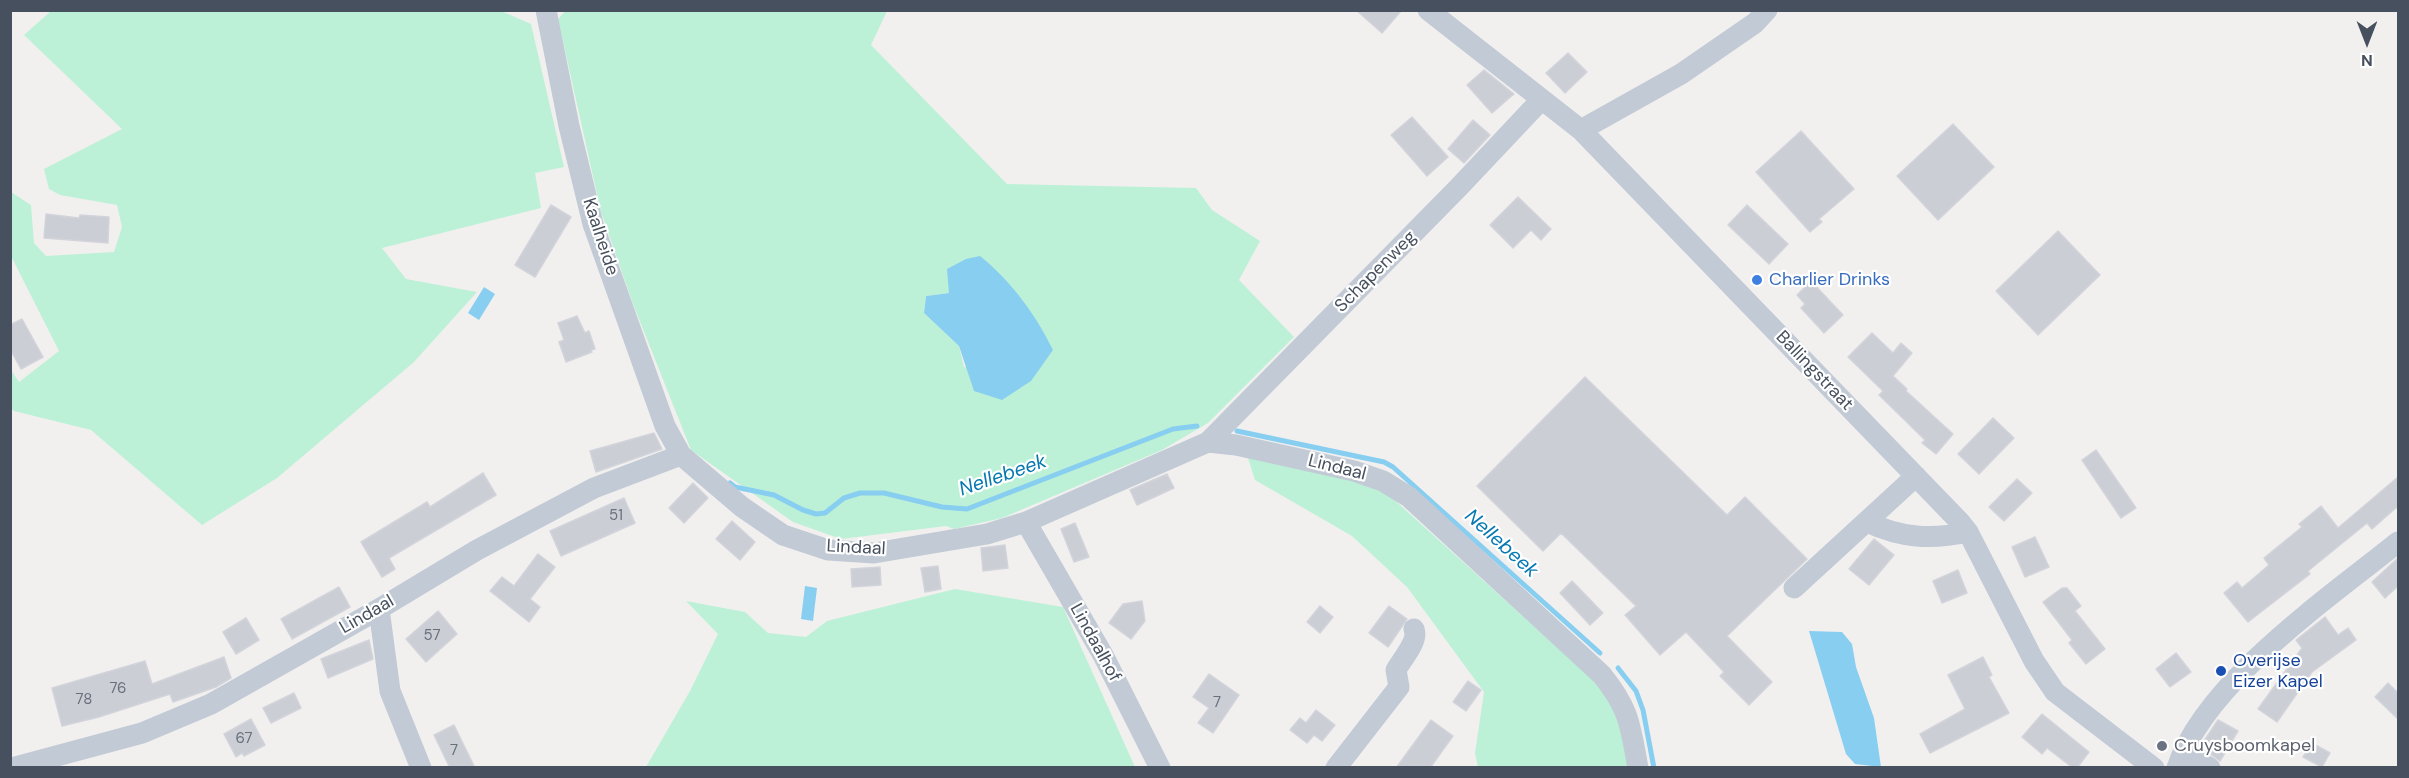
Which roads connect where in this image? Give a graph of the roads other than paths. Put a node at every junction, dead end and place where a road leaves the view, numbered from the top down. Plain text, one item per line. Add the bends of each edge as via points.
1 (546, 10) edge
2 (1428, 10) edge
3 (1767, 10) edge
4 (1541, 100) junction
5 (1581, 130) junction
6 (1208, 442) junction
7 (681, 455) junction
8 (1916, 476) junction
9 (1026, 522) junction
10 (1867, 522) junction
11 (1968, 532) junction
12 (2398, 543) edge
13 (1794, 588) dead end
14 (380, 609) junction
15 (1414, 628) dead end
16 (2180, 760) edge
17 (12, 768) edge
18 (422, 768) edge
19 (1160, 768) edge
20 (1336, 768) edge
21 (1638, 768) edge
22 (2154, 768) edge
23 (2210, 768) edge

1 - 7 street, Kaalheide via 593,224 665,426
2 - 4 street, Ballingstraat
3 - 5 street via 1755,23 1681,74
4 - 5 street, Ballingstraat
4 - 6 street, Schapenweg
5 - 8 street, Ballingstraat
6 - 9 street, Lindaal
6 - 21 street, Lindaal via 1354,471 1383,481 1408,497 1602,675 1629,718
7 - 9 street, Lindaal via 742,507 783,535 828,550 874,553 987,534
7 - 14 street, Lindaal via 594,488 477,550
8 - 10 street
8 - 11 street, Ballingstraat
9 - 19 street, Lindaalhof via 1103,655
10 - 11 street via 1913,538 1943,538
10 - 13 street
11 - 22 street, Ballingstraat via 2034,661 2055,692
12 - 16 street via 2245,670 2206,712
14 - 17 street, Lindaal via 184,717 119,740
14 - 18 street via 390,691
15 - 20 street via 1413,642 1396,670 1399,687
16 - 23 street

